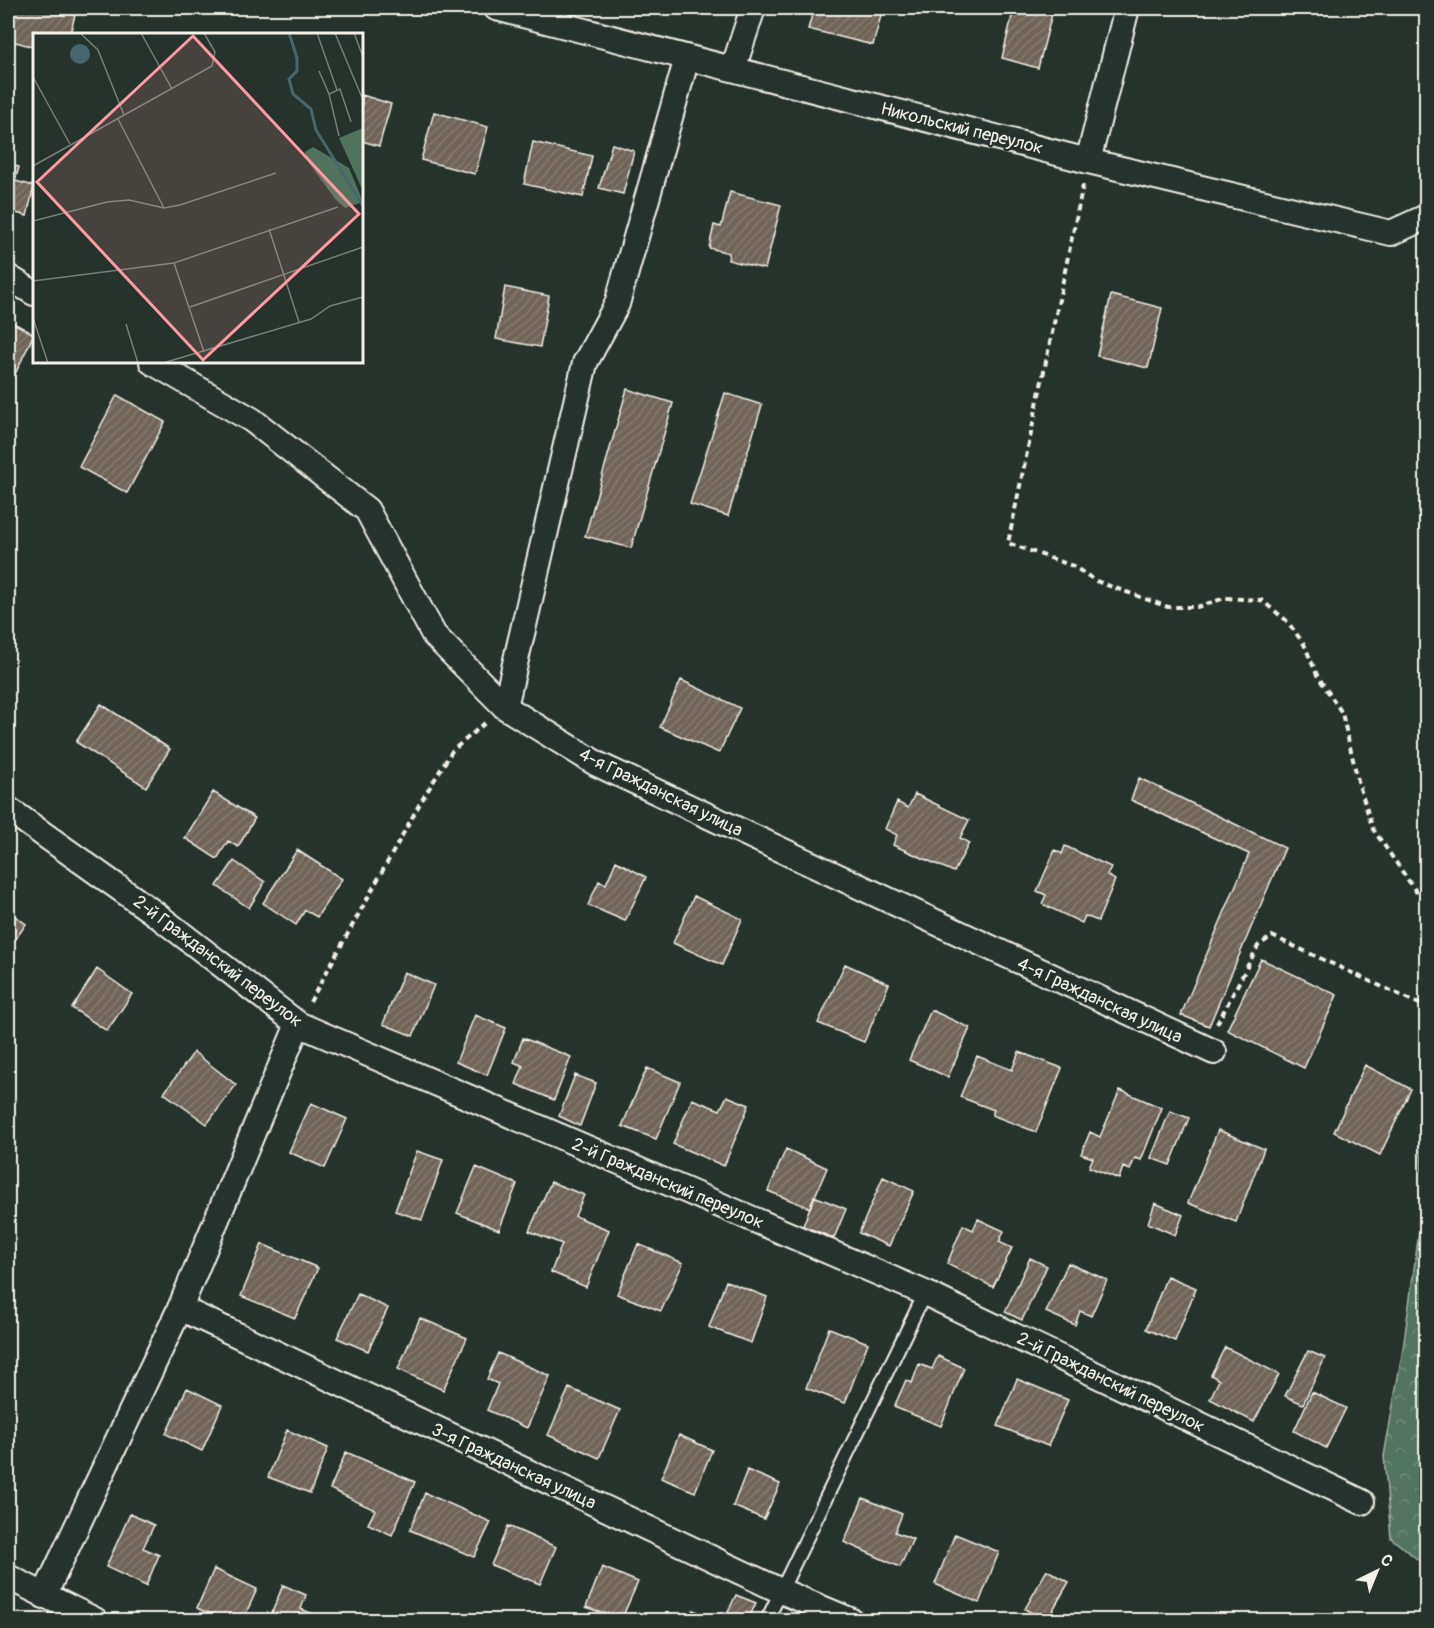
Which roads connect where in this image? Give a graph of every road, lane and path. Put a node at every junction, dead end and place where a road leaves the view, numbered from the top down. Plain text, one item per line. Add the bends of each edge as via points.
1 (496, 8) edge
2 (753, 8) edge
3 (1127, 8) edge
4 (687, 58) junction
5 (733, 69) junction
6 (1088, 161) junction
7 (1426, 217) edge
8 (8, 277) edge
9 (33, 291) edge
10 (154, 363) edge
11 (505, 706) junction
12 (8, 809) edge
13 (1426, 906) edge
14 (1426, 1007) edge
15 (298, 1024) junction
16 (1209, 1050) joint
17 (925, 1293) junction
18 (180, 1308) junction
19 (1362, 1502) dead end
20 (8, 1577) edge
21 (781, 1591) junction
22 (45, 1596) junction
23 (95, 1620) edge
24 (767, 1620) edge
25 (850, 1620) edge

1 - 4 street, Никольский переулок
2 - 5 street
3 - 6 street
4 - 5 street, Никольский переулок
4 - 11 street via 617,304 585,363
5 - 6 street, Никольский переулок
6 - 7 street, Никольский переулок via 1391,233
6 - 13 path via 1008,543 1168,607 1197,607 1225,598 1261,600 1286,620 1304,644 1317,675 1342,713 1373,829
8 - 9 street
10 - 11 street, 4-я Гражданская улица via 252,420 367,510 434,635
11 - 15 path via 452,752
11 - 16 street, 4-я Гражданская улица via 597,764
12 - 15 street, 2-й Гражданский переулок via 157,915
14 - 16 path via 1272,936 1258,946
15 - 17 street, 2-й Гражданский переулок
15 - 18 street
17 - 19 street, 2-й Гражданский переулок
17 - 21 lane
18 - 21 street, 3-я Гражданская улица
18 - 22 street
20 - 22 street
21 - 24 lane
21 - 25 street, 3-я Гражданская улица
22 - 23 street

